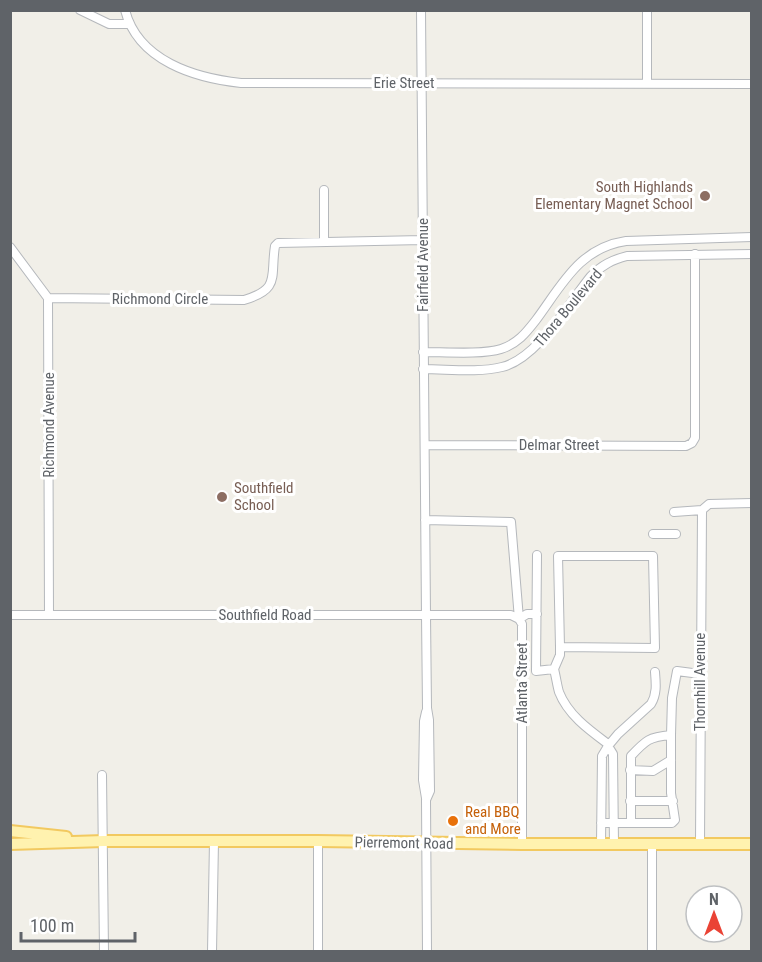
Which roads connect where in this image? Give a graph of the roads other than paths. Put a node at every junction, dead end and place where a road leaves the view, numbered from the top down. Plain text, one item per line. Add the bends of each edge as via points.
1 (80, 10) edge
2 (125, 10) edge
3 (421, 10) edge
4 (647, 10) edge
5 (129, 24) junction
6 (421, 83) junction
7 (648, 84) junction
8 (752, 84) edge
9 (324, 190) dead end
10 (752, 237) edge
11 (423, 240) junction
12 (324, 242) junction
13 (10, 247) edge
14 (695, 254) junction
15 (752, 254) edge
16 (48, 298) junction
17 (423, 352) junction
18 (423, 369) junction
19 (424, 445) junction
20 (752, 503) edge
21 (674, 512) dead end
22 (701, 515) junction
23 (425, 520) junction
24 (653, 534) dead end
25 (676, 534) dead end
26 (537, 555) dead end
27 (537, 614) junction
28 (10, 615) edge
29 (49, 615) junction
30 (426, 615) junction
31 (519, 619) junction
32 (560, 647) junction
33 (554, 669) junction
34 (655, 672) dead end
35 (700, 674) junction
36 (671, 735) junction
37 (608, 745) junction
38 (671, 760) junction
39 (630, 770) junction
40 (102, 776) dead end
41 (630, 801) junction
42 (673, 801) junction
43 (602, 823) junction
44 (615, 823) junction
45 (631, 823) junction
46 (10, 831) edge
47 (99, 841) junction
48 (214, 841) junction
49 (318, 841) junction
50 (426, 843) junction
51 (10, 844) edge
52 (522, 844) junction
53 (601, 844) junction
54 (614, 844) junction
55 (652, 844) junction
56 (700, 844) junction
57 (752, 844) edge
58 (104, 951) edge
59 (212, 951) edge
60 (318, 951) edge
61 (427, 951) edge
62 (652, 951) edge

1 - 5 street via 109,24
2 - 5 street
3 - 6 street, Fairfield Avenue
4 - 7 street
5 - 6 street, Erie Street via 149,49 170,63 219,80
6 - 7 street, Erie Street
6 - 11 street, Fairfield Avenue
7 - 8 street, Erie Street
9 - 12 street
10 - 17 street, Thora Boulevard via 612,243 578,264 529,329 511,345 494,351
11 - 12 street
11 - 17 street, Fairfield Avenue
12 - 16 street, Richmond Circle via 276,244 269,288 244,300
13 - 16 street
14 - 15 street, Thora Boulevard
14 - 18 street, Thora Boulevard via 627,256 609,262 591,276 537,346 516,362 491,369
14 - 19 street, Delmar Street via 692,443
16 - 29 street, Richmond Avenue
17 - 18 street, Fairfield Avenue
18 - 19 street, Fairfield Avenue
19 - 23 street, Fairfield Avenue
20 - 22 street via 709,504
21 - 22 street
22 - 35 street, Thornhill Avenue
23 - 30 street, Fairfield Avenue
23 - 31 street, Atlanta Street via 511,522
24 - 25 street
26 - 27 street
27 - 31 street
27 - 33 street via 536,671
28 - 29 street, Southfield Road
29 - 30 street, Southfield Road
30 - 31 street, Southfield Road via 511,615
30 - 50 street, Fairfield Avenue
31 - 52 street, Atlanta Street
32 - 32 street via 558,556 653,556 655,648
32 - 33 street
33 - 37 street via 566,707
34 - 37 street via 655,698
35 - 36 street via 676,671
35 - 56 street, Thornhill Avenue
36 - 38 street
36 - 39 street via 652,736 643,742 631,756
37 - 43 street via 602,756
37 - 44 street via 613,754
38 - 39 street via 653,771
38 - 42 street
39 - 41 street
40 - 47 street
41 - 42 street
41 - 45 street
42 - 45 street via 672,823
43 - 44 street
43 - 53 street
44 - 45 street
44 - 54 street
46 - 47 main road, Pierremont Road
47 - 48 main road, Pierremont Road
47 - 51 main road, Pierremont Road
47 - 58 street
48 - 49 main road, Pierremont Road
48 - 59 street
49 - 50 main road, Pierremont Road
49 - 60 street
50 - 52 main road, Pierremont Road
50 - 61 street, Fairfield Avenue
52 - 53 main road, Pierremont Road
53 - 54 main road, Pierremont Road
54 - 55 main road, Pierremont Road
55 - 56 main road, Pierremont Road
55 - 62 street
56 - 57 main road, Pierremont Road

